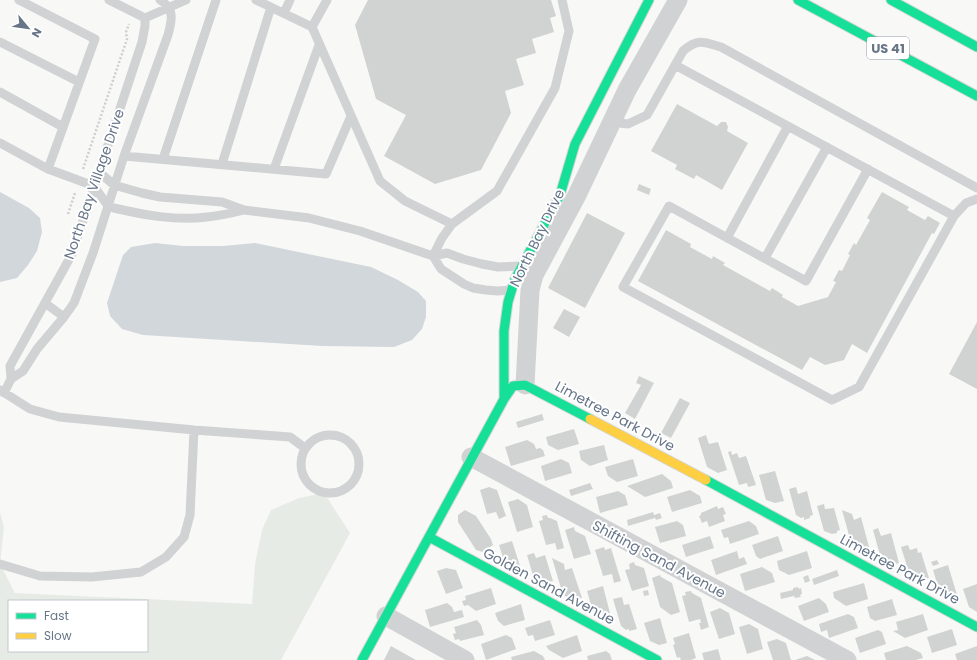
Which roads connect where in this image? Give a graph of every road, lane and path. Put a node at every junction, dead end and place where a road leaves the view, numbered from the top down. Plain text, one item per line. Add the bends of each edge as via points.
1 (19, 0) edge
2 (109, 0) edge
3 (161, 0) edge
4 (186, 0) edge
5 (216, 0) edge
6 (256, 0) edge
7 (290, 0) edge
8 (327, 0) edge
9 (562, 0) edge
10 (649, 0) edge
11 (678, 0) edge
12 (798, 0) edge
13 (891, 0) edge
14 (271, 7) junction
15 (169, 8) junction
16 (134, 13) junction
17 (284, 13) junction
18 (145, 18) junction
19 (312, 27) junction
20 (0, 42) edge
21 (319, 45) junction
22 (977, 47) edge
23 (675, 65) junction
24 (79, 82) junction
25 (0, 92) edge
26 (977, 96) edge
27 (351, 116) junction
28 (611, 122) junction
29 (788, 126) junction
30 (63, 127) junction
31 (0, 143) edge
32 (826, 147) junction
33 (124, 156) junction
34 (163, 159) junction
35 (222, 164) junction
36 (48, 169) junction
37 (274, 169) junction
38 (868, 170) junction
39 (99, 172) junction
40 (79, 181) junction
41 (114, 185) junction
42 (94, 186) junction
43 (977, 188) edge
44 (977, 199) edge
45 (108, 206) junction
46 (244, 210) junction
47 (68, 214) dead end
48 (954, 216) junction
49 (452, 224) junction
50 (727, 238) junction
51 (434, 256) junction
52 (765, 258) junction
53 (531, 265) junction
54 (521, 290) junction
55 (45, 303) junction
56 (64, 317) junction
57 (505, 324) junction
58 (528, 326) junction
59 (11, 379) junction
60 (525, 385) junction
61 (2, 391) edge
62 (504, 398) junction
63 (194, 430) junction
64 (305, 448) junction
65 (471, 457) junction
66 (429, 537) junction
67 (0, 564) edge
68 (386, 616) junction
69 (977, 627) edge
70 (362, 660) edge
71 (465, 660) edge
72 (657, 660) edge
73 (847, 660) edge

1 - 24 lane via 95,39
2 - 16 lane
3 - 15 lane
4 - 15 lane
5 - 34 lane
6 - 14 lane
7 - 17 lane
8 - 19 lane
9 - 49 lane via 570,31 555,88 497,191
10 - 53 street, North Bay Drive via 575,144 560,195
11 - 28 street, North Bay Drive
12 - 26 street, US 41
13 - 22 street
14 - 17 lane
14 - 35 lane
15 - 18 lane
15 - 33 lane, North Bay Village Drive via 172,17 168,35
16 - 18 lane
16 - 40 path
17 - 19 lane
18 - 39 lane, North Bay Village Drive via 142,42
19 - 21 lane
20 - 24 lane
21 - 27 lane
21 - 37 lane
23 - 28 lane via 647,115 628,124
23 - 29 lane
23 - 43 lane via 683,51 691,44 702,42 721,47
24 - 30 lane
25 - 30 lane
27 - 37 lane via 326,174
27 - 49 lane via 380,181 405,201
28 - 53 street, North Bay Drive via 577,195
29 - 32 lane
29 - 50 lane
30 - 36 lane
31 - 36 lane
32 - 38 lane
32 - 52 lane
33 - 34 lane
33 - 41 lane, North Bay Village Drive
34 - 35 lane
35 - 37 lane
36 - 40 lane
38 - 48 lane
38 - 52 lane via 806,281
39 - 41 lane
39 - 42 lane, North Bay Village Drive
40 - 42 lane
40 - 47 path
41 - 45 lane, North Bay Village Drive
41 - 46 lane via 160,196 222,202
42 - 45 lane
42 - 55 lane, North Bay Village Drive via 72,254
44 - 48 lane via 966,203
45 - 46 lane via 158,216 184,218 206,218
45 - 56 lane, North Bay Village Drive via 74,303
46 - 51 lane via 309,218 360,231
48 - 50 lane via 858,387 832,400 623,287 669,206
49 - 51 lane
50 - 52 lane
51 - 53 lane via 447,253 498,267
51 - 54 lane via 441,269 473,288
53 - 54 street, North Bay Drive via 534,275
54 - 57 street, North Bay Drive via 508,302
54 - 58 street, North Bay Drive
55 - 56 lane
55 - 59 lane, North Bay Village Drive via 10,366
56 - 59 lane, North Bay Village Drive via 37,349 23,371
57 - 58 street
57 - 62 street, North Bay Drive
58 - 60 street, North Bay Drive
59 - 61 lane, North Bay Village Drive
60 - 62 street via 513,386
60 - 69 street, Limetree Park Drive
61 - 63 lane via 30,409 59,417
62 - 65 street
63 - 64 lane via 290,437
63 - 67 lane via 190,516 184,537 166,557 141,572 92,577 40,576
64 - 64 lane via 301,466 303,476 317,490 337,492 346,488 358,471 357,453 352,445 337,435 319,436
65 - 66 street
65 - 73 street, Shifting Sand Avenue
66 - 68 street
66 - 72 street, Golden Sand Avenue
68 - 70 street
68 - 71 street

